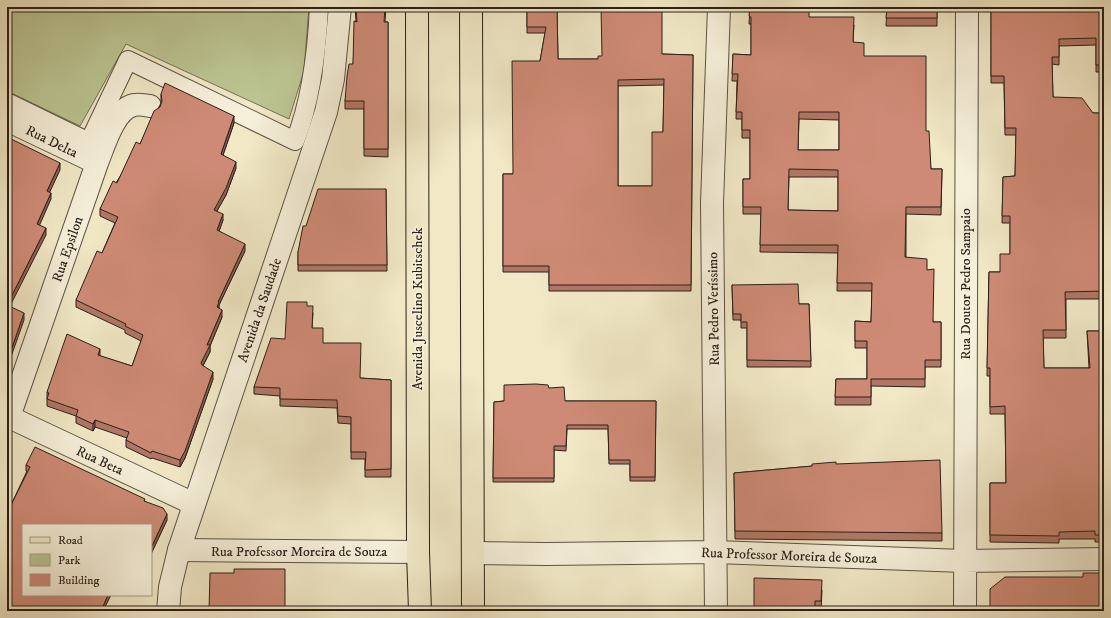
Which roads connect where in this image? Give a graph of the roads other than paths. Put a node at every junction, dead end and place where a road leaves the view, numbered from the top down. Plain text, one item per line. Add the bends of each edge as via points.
1 (319, 7) edge
2 (340, 7) edge
3 (416, 7) edge
4 (472, 7) edge
5 (719, 7) edge
6 (967, 7) edge
7 (7, 102) edge
8 (150, 106) dead end
9 (7, 120) edge
10 (97, 163) junction
11 (8, 416) edge
12 (194, 504) junction
13 (179, 550) junction
14 (418, 552) junction
15 (473, 552) junction
16 (715, 552) junction
17 (1104, 559) edge
18 (964, 561) junction
19 (168, 611) edge
20 (420, 611) edge
21 (473, 611) edge
22 (716, 611) edge
23 (965, 611) edge

1 - 7 street via 309,84 295,141 128,60 89,142
2 - 12 street, Avenida da Saudade via 333,79 326,112
3 - 14 main road, Avenida Juscelino Kubitschek
4 - 15 main road
5 - 16 street, Rua Pedro Veríssimo via 712,203
6 - 18 street, Rua Doutor Pedro Sampaio
8 - 10 street, Rua Epsilon via 134,105 120,113
9 - 10 street, Rua Delta
10 - 11 street, Rua Epsilon
11 - 12 street, Rua Beta
12 - 13 street, Avenida da Saudade
13 - 14 street, Rua Professor Moreira de Souza
13 - 19 street, Avenida da Saudade via 170,587
14 - 20 main road, Avenida Juscelino Kubitschek
15 - 16 street, Rua Professor Moreira de Souza
15 - 21 main road
16 - 18 street, Rua Professor Moreira de Souza
16 - 22 street, Rua Pedro Veríssimo
17 - 18 street, Rua Professor Moreira de Souza
18 - 23 street, Rua Doutor Pedro Sampaio

